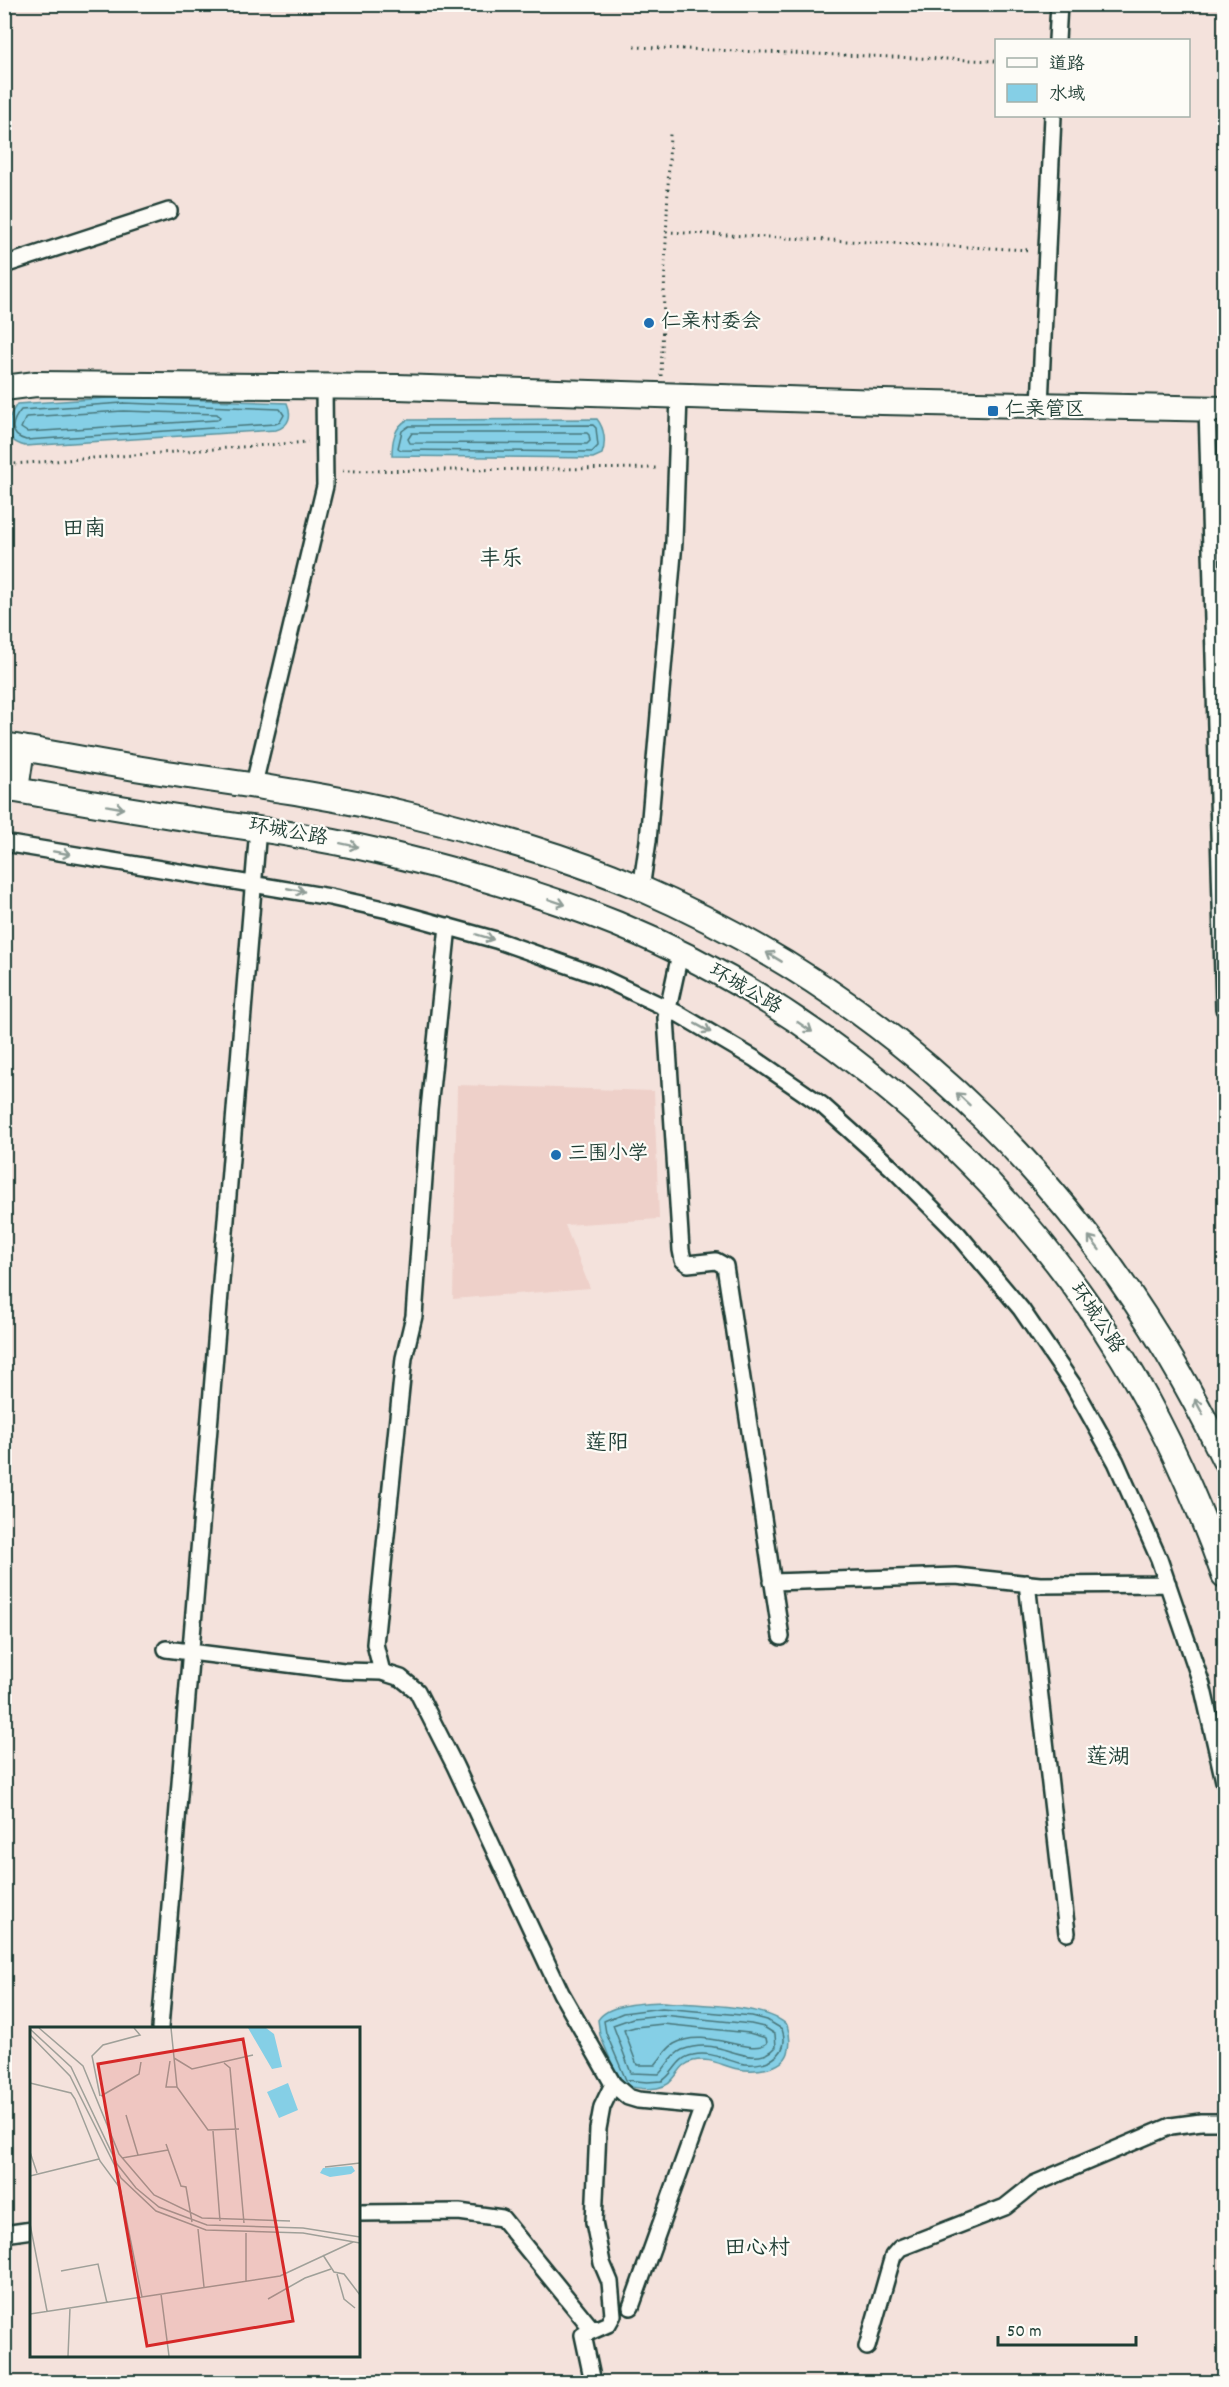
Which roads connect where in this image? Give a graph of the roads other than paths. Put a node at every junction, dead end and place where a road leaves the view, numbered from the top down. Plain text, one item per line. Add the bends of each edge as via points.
1 (1059, 4) edge
2 (1057, 39) edge
3 (1053, 117) edge
4 (169, 211) dead end
5 (4, 265) edge
6 (324, 386) junction
7 (4, 388) edge
8 (670, 395) junction
9 (1040, 405) junction
10 (1216, 408) edge
11 (13, 746) edge
12 (254, 784) junction
13 (10, 789) edge
14 (258, 828) junction
15 (4, 843) edge
16 (254, 882) junction
17 (641, 889) junction
18 (448, 926) junction
19 (680, 954) junction
20 (668, 1009) junction
21 (1224, 1009) edge
22 (1224, 1459) edge
23 (1224, 1575) edge
24 (772, 1582) junction
25 (1027, 1583) junction
26 (1168, 1584) junction
27 (780, 1637) dead end
28 (166, 1649) dead end
29 (190, 1652) junction
30 (382, 1672) junction
31 (1224, 1781) edge
32 (1067, 1933) dead end
33 (160, 2027) edge
34 (613, 2084) junction
35 (1224, 2122) edge
36 (360, 2213) edge
37 (30, 2230) edge
38 (4, 2234) edge
39 (631, 2307) dead end
40 (592, 2329) junction
41 (867, 2347) dead end
42 (593, 2382) edge

1 - 2 street
3 - 9 street
4 - 5 street
6 - 7 main road via 36,384
6 - 8 main road
6 - 12 street via 325,486
8 - 9 main road
8 - 17 street via 676,467 674,542
9 - 10 main road
10 - 21 street
11 - 12 main road
11 - 13 main road
12 - 17 main road via 350,801 471,831
13 -> 14 main road, 环城公路
14 - 16 street
14 -> 19 main road, 环城公路 via 342,843 470,875 617,924
15 -> 16 street
16 -> 18 street
16 - 29 street
22 -> 17 main road via 1182,1375 1131,1293 1066,1207 994,1128 888,1034 825,989 723,927
18 -> 20 street via 596,975
18 - 30 street via 429,1108 414,1316 404,1358 375,1644
19 - 20 street
19 -> 23 main road, 环城公路 via 785,1013 861,1068 931,1126 1020,1219 1096,1317 1145,1396 1186,1478
20 - 24 street via 681,1250 688,1264 716,1261 725,1266
20 -> 26 street via 755,1059 822,1106 958,1233 1049,1348 1095,1423 1135,1501
24 - 25 street via 956,1576
24 - 27 street
25 - 26 street
25 - 32 street
26 - 31 street via 1202,1685
28 - 29 street
29 - 30 street
29 - 33 street
30 - 34 street via 401,1678 423,1700 561,1993
34 - 39 street via 638,2100 703,2106
34 - 40 street via 602,2107 598,2129 594,2222 610,2282 613,2315 608,2324
35 - 41 street via 1171,2126 1034,2184 1005,2207 900,2248 893,2256
36 - 40 street via 459,2212 502,2218
37 - 38 street
40 - 42 street via 583,2335

